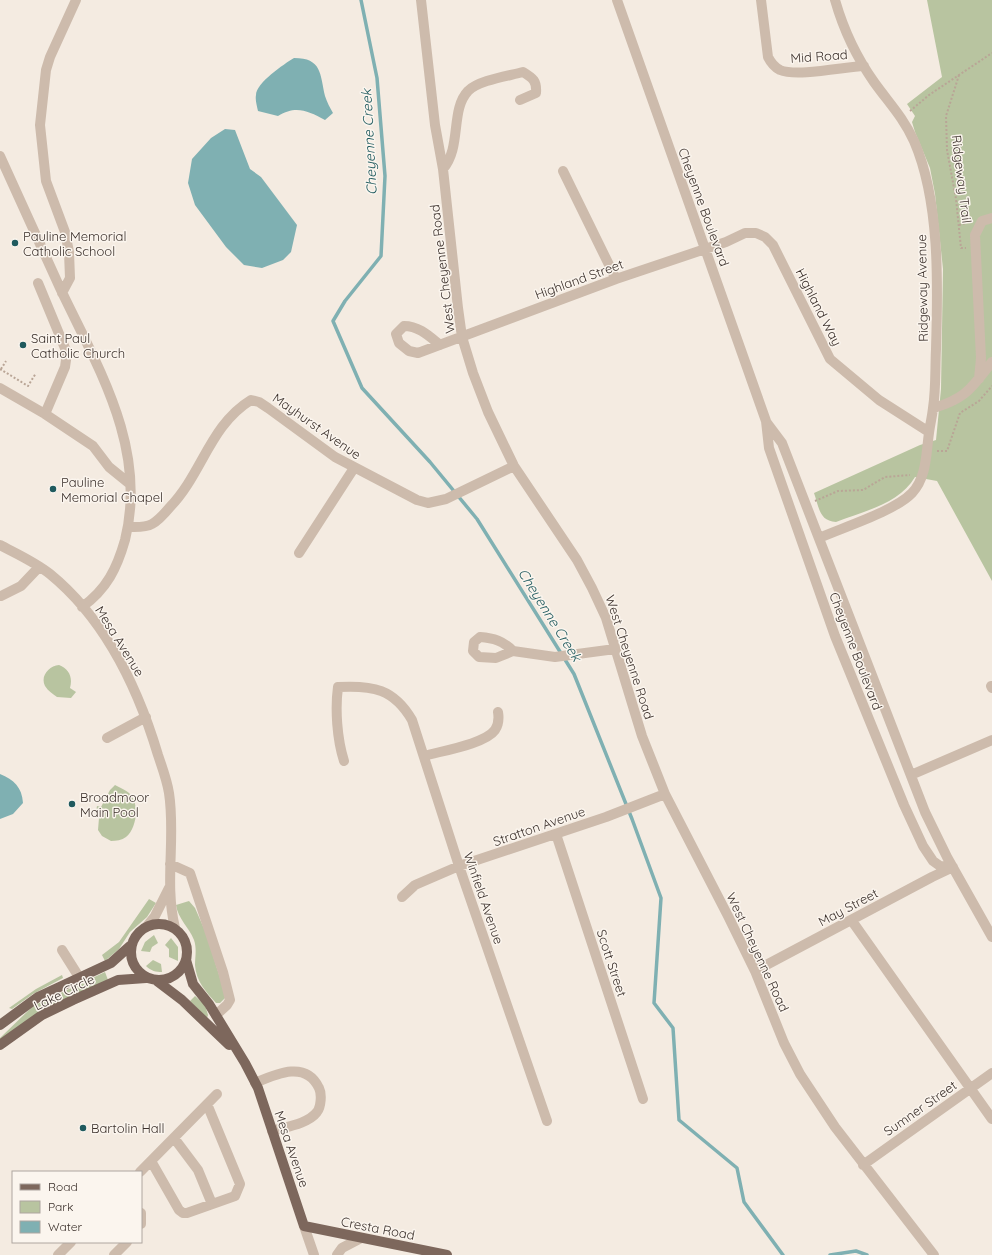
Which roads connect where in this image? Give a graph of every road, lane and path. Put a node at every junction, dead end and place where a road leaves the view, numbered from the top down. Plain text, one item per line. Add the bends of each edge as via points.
1 (76, 0) edge
2 (421, 0) edge
3 (617, 0) edge
4 (761, 0) edge
5 (835, 0) edge
6 (992, 53) edge
7 (864, 66) junction
8 (959, 75) junction
9 (520, 100) dead end
10 (902, 117) junction
11 (0, 156) edge
12 (443, 169) junction
13 (563, 171) dead end
14 (992, 218) edge
15 (975, 248) junction
16 (706, 249) junction
17 (616, 279) junction
18 (38, 283) dead end
19 (62, 293) junction
20 (462, 337) junction
21 (440, 345) dead end
22 (6, 361) dead end
23 (992, 362) edge
24 (1, 369) edge
25 (36, 373) dead end
26 (979, 379) junction
27 (992, 386) edge
28 (0, 388) edge
29 (934, 408) junction
30 (45, 414) junction
31 (767, 423) junction
32 (929, 432) junction
33 (936, 451) dead end
34 (514, 466) junction
35 (354, 468) junction
36 (914, 473) dead end
37 (130, 484) junction
38 (806, 505) junction
39 (128, 527) junction
40 (819, 538) junction
41 (0, 545) edge
42 (299, 553) dead end
43 (39, 567) junction
44 (1, 596) edge
45 (82, 607) junction
46 (616, 649) junction
47 (513, 651) dead end
48 (498, 712) dead end
49 (146, 717) junction
50 (107, 738) dead end
51 (992, 740) edge
52 (424, 756) junction
53 (344, 761) dead end
54 (911, 775) junction
55 (665, 794) junction
56 (556, 834) junction
57 (170, 864) junction
58 (459, 866) junction
59 (953, 867) junction
60 (169, 888) junction
61 (402, 897) dead end
62 (852, 920) junction
63 (147, 926) junction
64 (175, 928) junction
65 (992, 937) edge
66 (130, 946) junction
67 (62, 950) dead end
68 (186, 960) junction
69 (755, 971) junction
70 (80, 977) junction
71 (146, 978) junction
72 (157, 981) junction
73 (216, 1015) junction
74 (2, 1020) edge
75 (0, 1046) edge
76 (238, 1054) junction
77 (992, 1073) edge
78 (255, 1083) junction
79 (970, 1088) junction
80 (217, 1094) dead end
81 (643, 1099) dead end
82 (208, 1104) junction
83 (992, 1119) edge
84 (547, 1121) dead end
85 (272, 1131) junction
86 (174, 1138) junction
87 (151, 1161) junction
88 (863, 1165) junction
89 (141, 1171) edge
90 (212, 1204) junction
91 (304, 1226) junction
92 (361, 1238) junction
93 (70, 1243) edge
94 (126, 1243) edge
95 (58, 1255) edge
96 (114, 1255) edge
97 (314, 1255) edge
98 (337, 1255) edge
99 (447, 1255) edge
100 (934, 1255) edge

1 - 19 street via 46,70 40,125 46,181 65,232 69,252 70,278
2 - 12 street, West Cheyenne Road
3 - 16 street, Cheyenne Boulevard
4 - 7 street, Mid Road via 768,57 779,69 800,72
5 - 7 street, Ridgeway Avenue
6 - 8 path
7 - 10 street, Ridgeway Avenue via 873,82
8 - 10 path
8 - 15 path, Ridgeway Trail via 946,116 947,150 961,248
9 - 12 street via 536,93 537,84 532,77 523,72 482,83 468,91 456,123 450,161
10 - 29 street, Ridgeway Avenue via 923,165 933,226 937,267
11 - 19 street, Mesa Avenue
12 - 20 street, West Cheyenne Road
13 - 17 street
14 - 15 street via 982,221 978,226
15 - 26 street via 982,358
16 - 17 street, Highland Street
16 - 31 street, Cheyenne Boulevard
16 - 32 street, Highland Way via 745,232 765,237 773,245 830,359 879,400
17 - 20 street, Highland Street
18 - 30 street via 67,353 65,367
19 - 37 street, Mesa Avenue via 112,400 127,452
20 - 21 street, Highland Street
20 - 34 street, West Cheyenne Road via 488,412
22 - 24 path
23 - 26 street
24 - 25 path via 28,386
26 - 29 street via 967,393
27 - 33 path via 979,401 960,414 947,451
28 - 30 street
29 - 32 street, Ridgeway Avenue
30 - 37 street via 93,446 109,467
31 - 38 street, Cheyenne Boulevard via 782,443
31 - 59 street, Cheyenne Boulevard via 769,448 835,636 904,806 933,862 940,866
32 - 40 street, Ridgeway Avenue via 923,473 912,493 887,509
34 - 35 street, Mayhurst Avenue via 449,498 428,503
34 - 46 street, West Cheyenne Road via 584,573 606,618
35 - 39 street, Mayhurst Avenue via 307,438 259,402 251,400 233,412 213,438 188,485 163,515 152,524
35 - 42 street
36 - 38 path via 908,476 885,477 863,490 838,491
37 - 39 street, Mesa Avenue
38 - 40 street, Cheyenne Boulevard
39 - 45 street, Mesa Avenue via 115,570 106,585
40 - 54 street, Cheyenne Boulevard
41 - 43 street
43 - 44 street via 21,586
43 - 45 street via 67,590
45 - 49 street, Mesa Avenue via 124,668
46 - 47 street via 555,657
46 - 55 street, West Cheyenne Road via 642,736
48 - 52 street via 499,722 494,731 484,738
49 - 50 street
49 - 57 street, Mesa Avenue via 169,792 172,828
51 - 54 street
52 - 53 street, Winfield Avenue via 412,720 404,705 394,696 355,686 338,687 338,740
52 - 58 street, Winfield Avenue
54 - 59 street, Cheyenne Boulevard via 925,812
55 - 56 street, Stratton Avenue
55 - 69 street, West Cheyenne Road
56 - 58 street, Stratton Avenue
56 - 81 street, Scott Street
57 - 60 street, Mesa Avenue
57 - 73 street via 190,872 223,972 230,1000
58 - 61 street, Stratton Avenue via 415,885
58 - 84 street, Winfield Avenue
59 - 62 street, May Street
59 - 65 street, Cheyenne Boulevard
60 - 63 street, Mesa Avenue
60 - 64 street, Mesa Avenue
62 - 69 street, May Street
62 - 79 street
63 - 64 main road via 156,923
63 - 66 main road via 134,938
64 - 68 main road via 186,943
66 - 70 main road, Lake Circle via 111,963
66 - 71 main road via 131,961
67 - 70 street
68 - 72 main road via 175,975
68 - 73 main road, Mesa Avenue via 194,984
69 - 88 street, West Cheyenne Road via 784,1043 800,1074 815,1100
70 - 74 main road, Lake Circle via 38,997
71 - 72 main road
71 - 75 main road, Lake Circle via 118,980 72,1000 42,1016
72 - 76 main road, Mesa Avenue via 182,1000
73 - 76 main road, Mesa Avenue
76 - 78 main road, Mesa Avenue
77 - 79 street, Sumner Street
78 - 85 main road, Mesa Avenue
78 - 85 street via 292,1071 304,1073 316,1082 320,1091 317,1112 306,1120
79 - 83 street
79 - 88 street, Sumner Street
80 - 82 street
82 - 86 street
82 - 90 street via 240,1184 235,1196
85 - 91 main road, Mesa Avenue
86 - 87 street
86 - 90 street via 198,1170
87 - 89 street
87 - 90 street via 183,1213
88 - 100 street, West Cheyenne Road
91 - 92 main road, Cresta Road
91 - 97 street, Mesa Avenue
92 - 98 street via 342,1248
92 - 99 main road, Cresta Road
93 - 95 street
94 - 96 street

